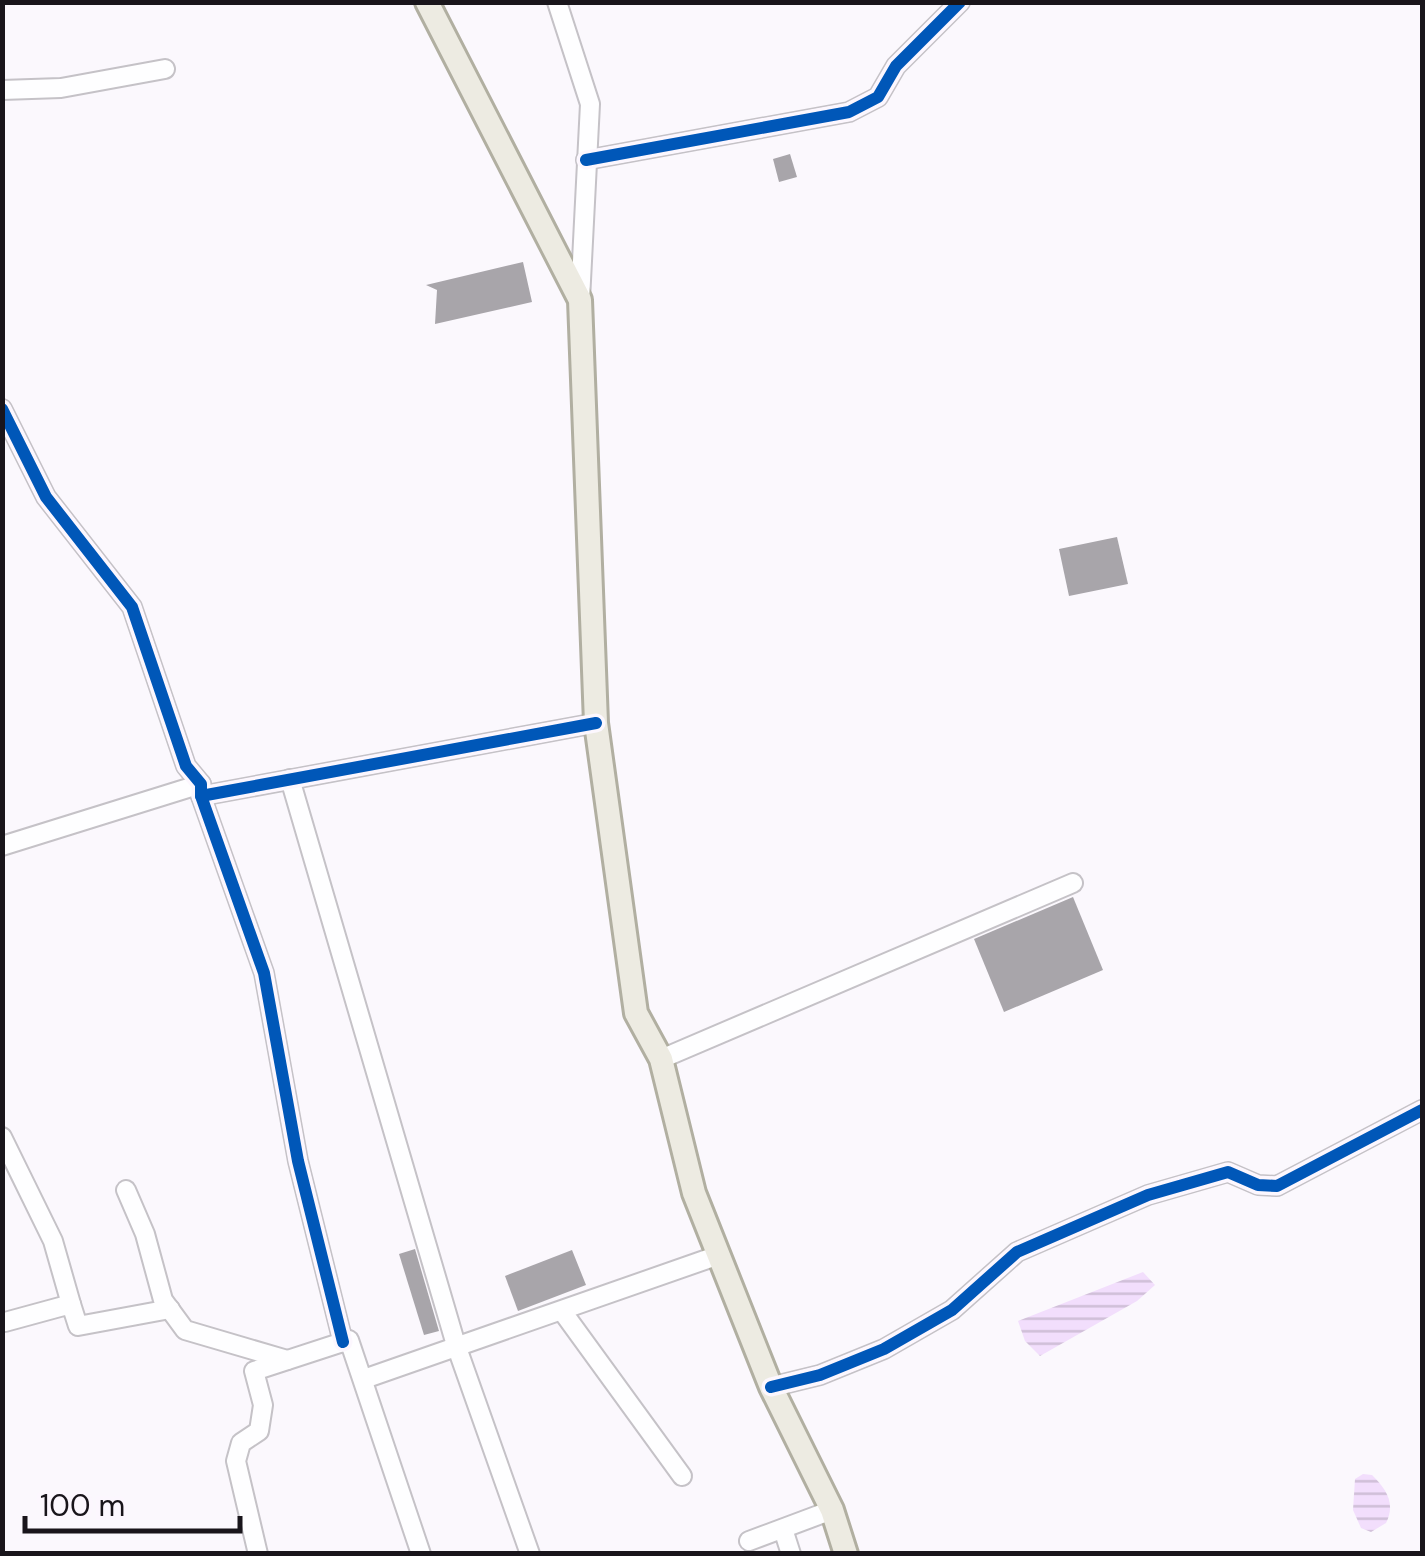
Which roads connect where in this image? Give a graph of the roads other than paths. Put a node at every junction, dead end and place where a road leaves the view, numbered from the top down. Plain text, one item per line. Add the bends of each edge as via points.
1 (427, 2) edge
2 (557, 2) edge
3 (960, 2) edge
4 (165, 70) dead end
5 (2, 90) edge
6 (586, 160) junction
7 (580, 300) junction
8 (2, 409) edge
9 (596, 724) junction
10 (290, 778) junction
11 (201, 790) junction
12 (2, 846) edge
13 (1073, 883) dead end
14 (661, 1059) junction
15 (1422, 1110) edge
16 (2, 1138) edge
17 (126, 1190) dead end
18 (719, 1255) junction
19 (71, 1304) junction
20 (170, 1310) junction
21 (562, 1312) junction
22 (6, 1322) dead end
23 (343, 1342) junction
24 (456, 1344) junction
25 (287, 1360) junction
26 (364, 1380) junction
27 (772, 1387) junction
28 (682, 1476) dead end
29 (832, 1510) junction
30 (782, 1528) junction
31 (749, 1541) dead end
32 (258, 1554) edge
33 (421, 1554) edge
34 (530, 1554) edge
35 (792, 1554) edge
36 (846, 1554) edge

1 - 7 main road
2 - 6 street via 590,104
3 - 6 street via 896,66 878,97 849,112
4 - 5 street via 62,88
6 - 7 street
7 - 9 main road
8 - 11 street via 46,497 132,607 186,766
9 - 10 street
9 - 14 main road via 636,1013
10 - 11 street
10 - 24 street
11 - 12 street
11 - 23 street via 264,972 298,1161
13 - 14 street
14 - 18 main road via 694,1192
15 - 27 street via 1277,1186 1228,1172 1148,1195 1018,1252 952,1310 884,1349
16 - 19 street via 53,1242
17 - 20 street
18 - 21 street
18 - 27 main road
19 - 20 street via 78,1326
19 - 22 street
20 - 25 street via 185,1330
21 - 24 street
21 - 28 street
23 - 25 street
23 - 26 street via 349,1340
24 - 26 street
24 - 34 street
25 - 32 street via 254,1370 263,1405 259,1431 241,1443 236,1461
26 - 33 street
27 - 29 main road
29 - 30 street
29 - 36 main road
30 - 31 street
30 - 35 street

